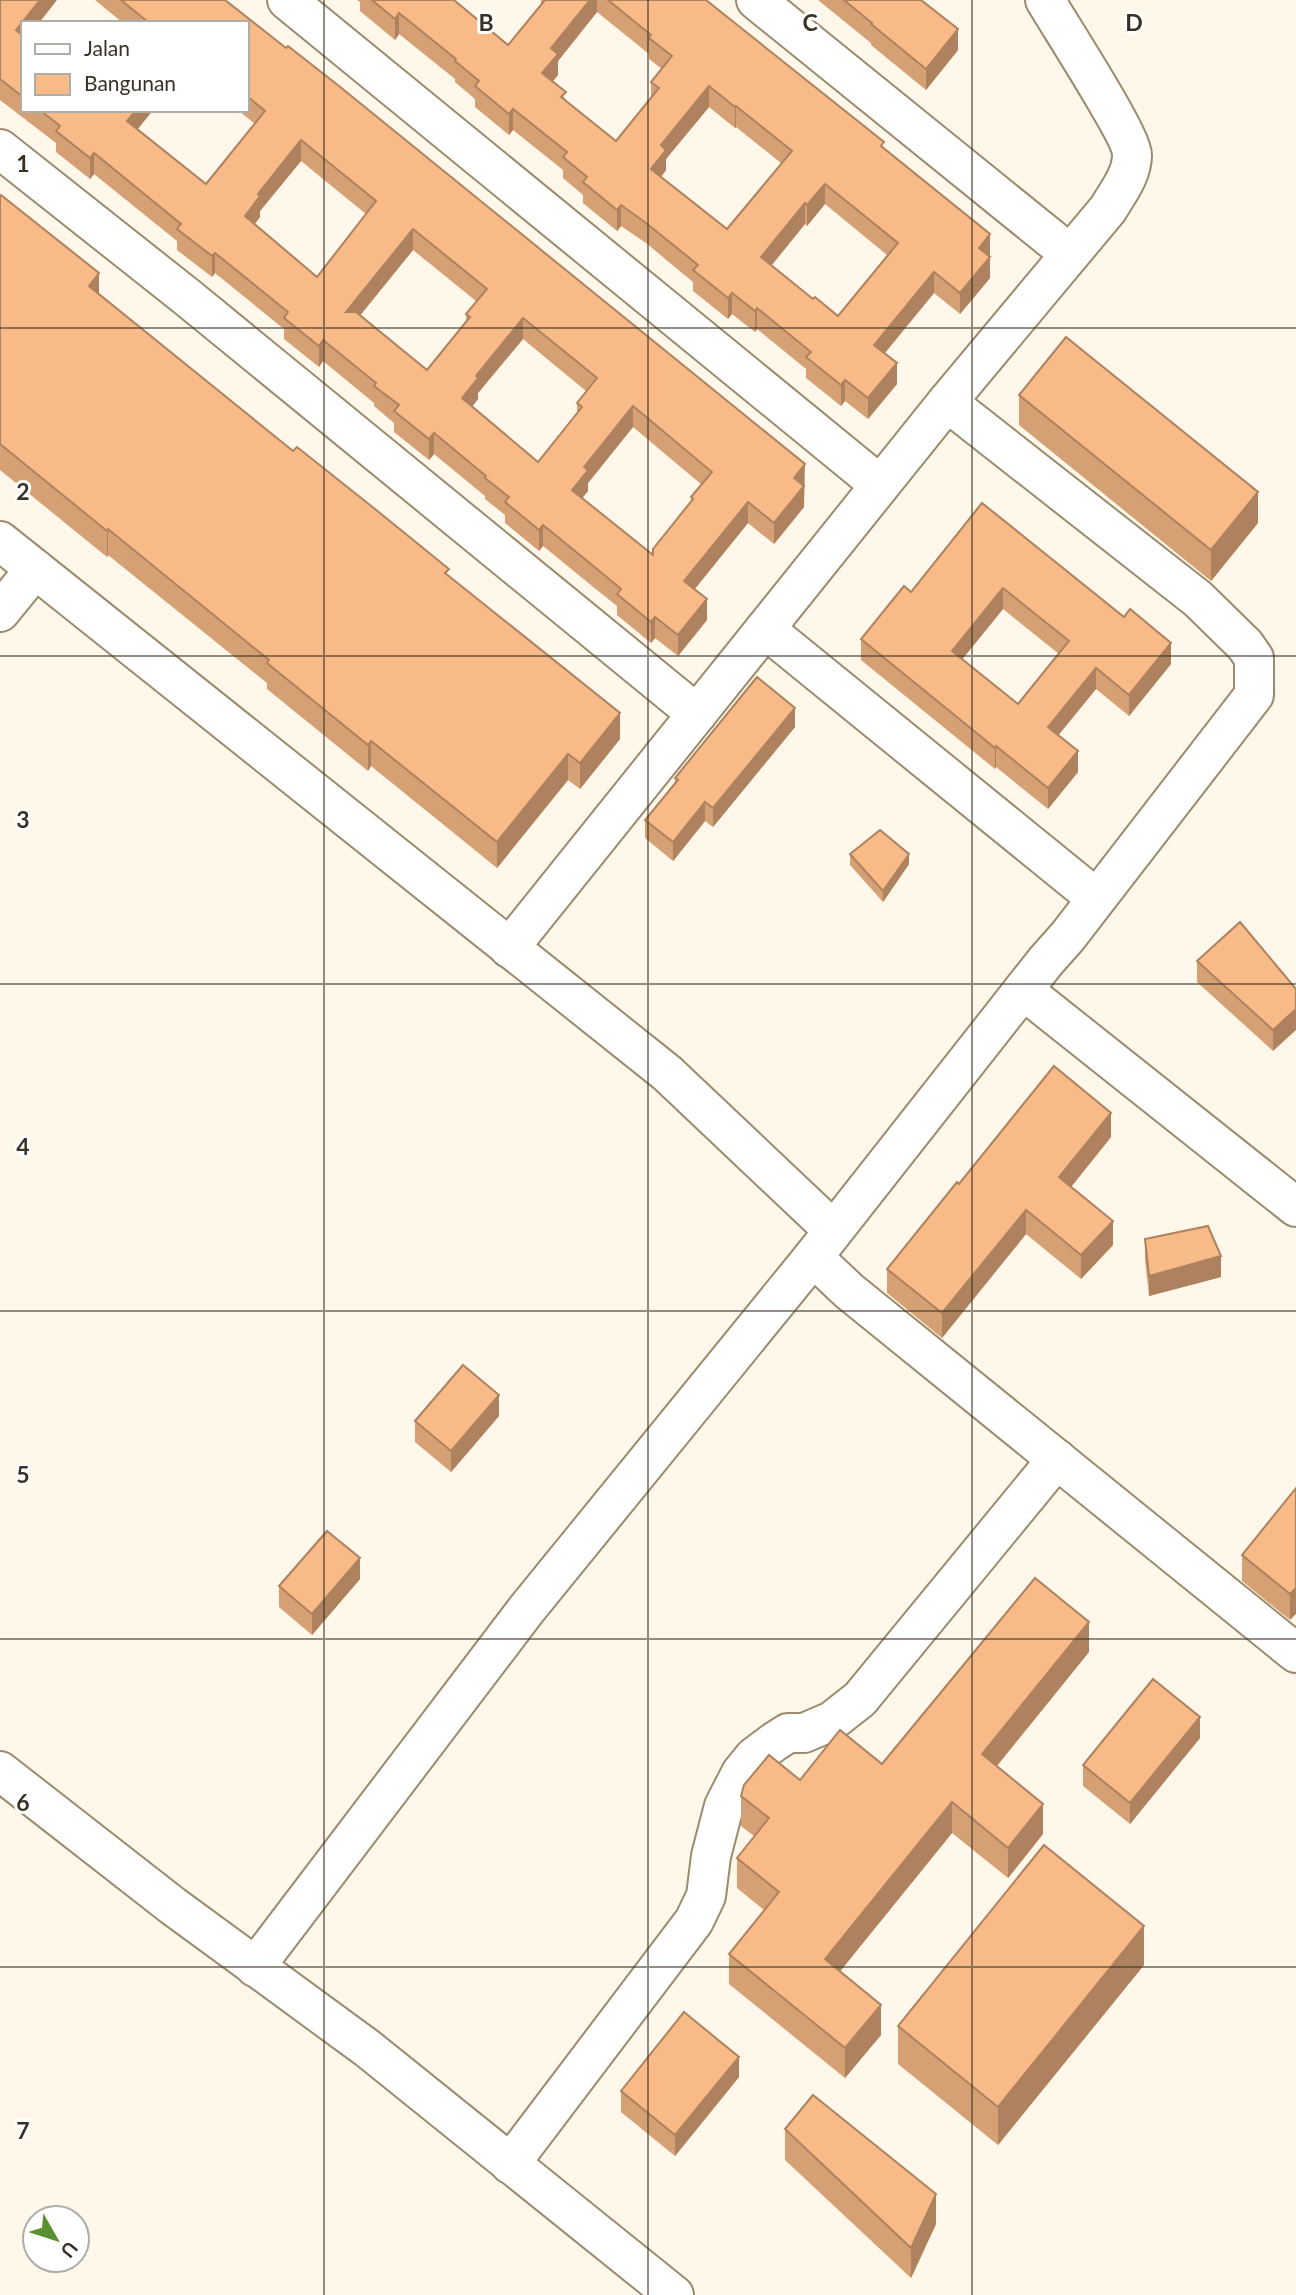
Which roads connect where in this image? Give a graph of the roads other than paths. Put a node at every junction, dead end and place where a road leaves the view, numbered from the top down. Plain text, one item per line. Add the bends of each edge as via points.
1 (287, 0) edge
2 (756, 0) edge
3 (1045, 0) edge
4 (0, 149) edge
5 (1070, 254) junction
6 (947, 402) junction
7 (880, 485) junction
8 (0, 541) edge
9 (35, 569) junction
10 (0, 612) edge
11 (765, 629) junction
12 (697, 714) junction
13 (1096, 898) junction
14 (509, 948) junction
15 (1023, 990) junction
16 (1296, 1207) edge
17 (823, 1244) junction
18 (1057, 1459) junction
19 (1296, 1653) edge
20 (0, 1771) edge
21 (255, 1967) junction
22 (510, 2164) junction
23 (674, 2295) edge

1 - 7 street
2 - 5 street
3 - 5 street via 1133,153 1129,173 1108,209
4 - 12 street
5 - 6 street
6 - 7 street
6 - 13 street via 1198,599 1254,658 1254,695
7 - 11 street
8 - 9 street
9 - 10 street
9 - 14 street
11 - 12 street
11 - 13 street
12 - 14 street
13 - 15 street
14 - 17 street via 667,1073
15 - 16 street
15 - 17 street
17 - 18 street via 859,1299
17 - 21 street via 526,1610
18 - 19 street
18 - 22 street via 860,1699 832,1721 804,1733 788,1733 754,1757 741,1773 724,1806 706,1896 694,1921
20 - 21 street
21 - 22 street via 367,2048
22 - 23 street

